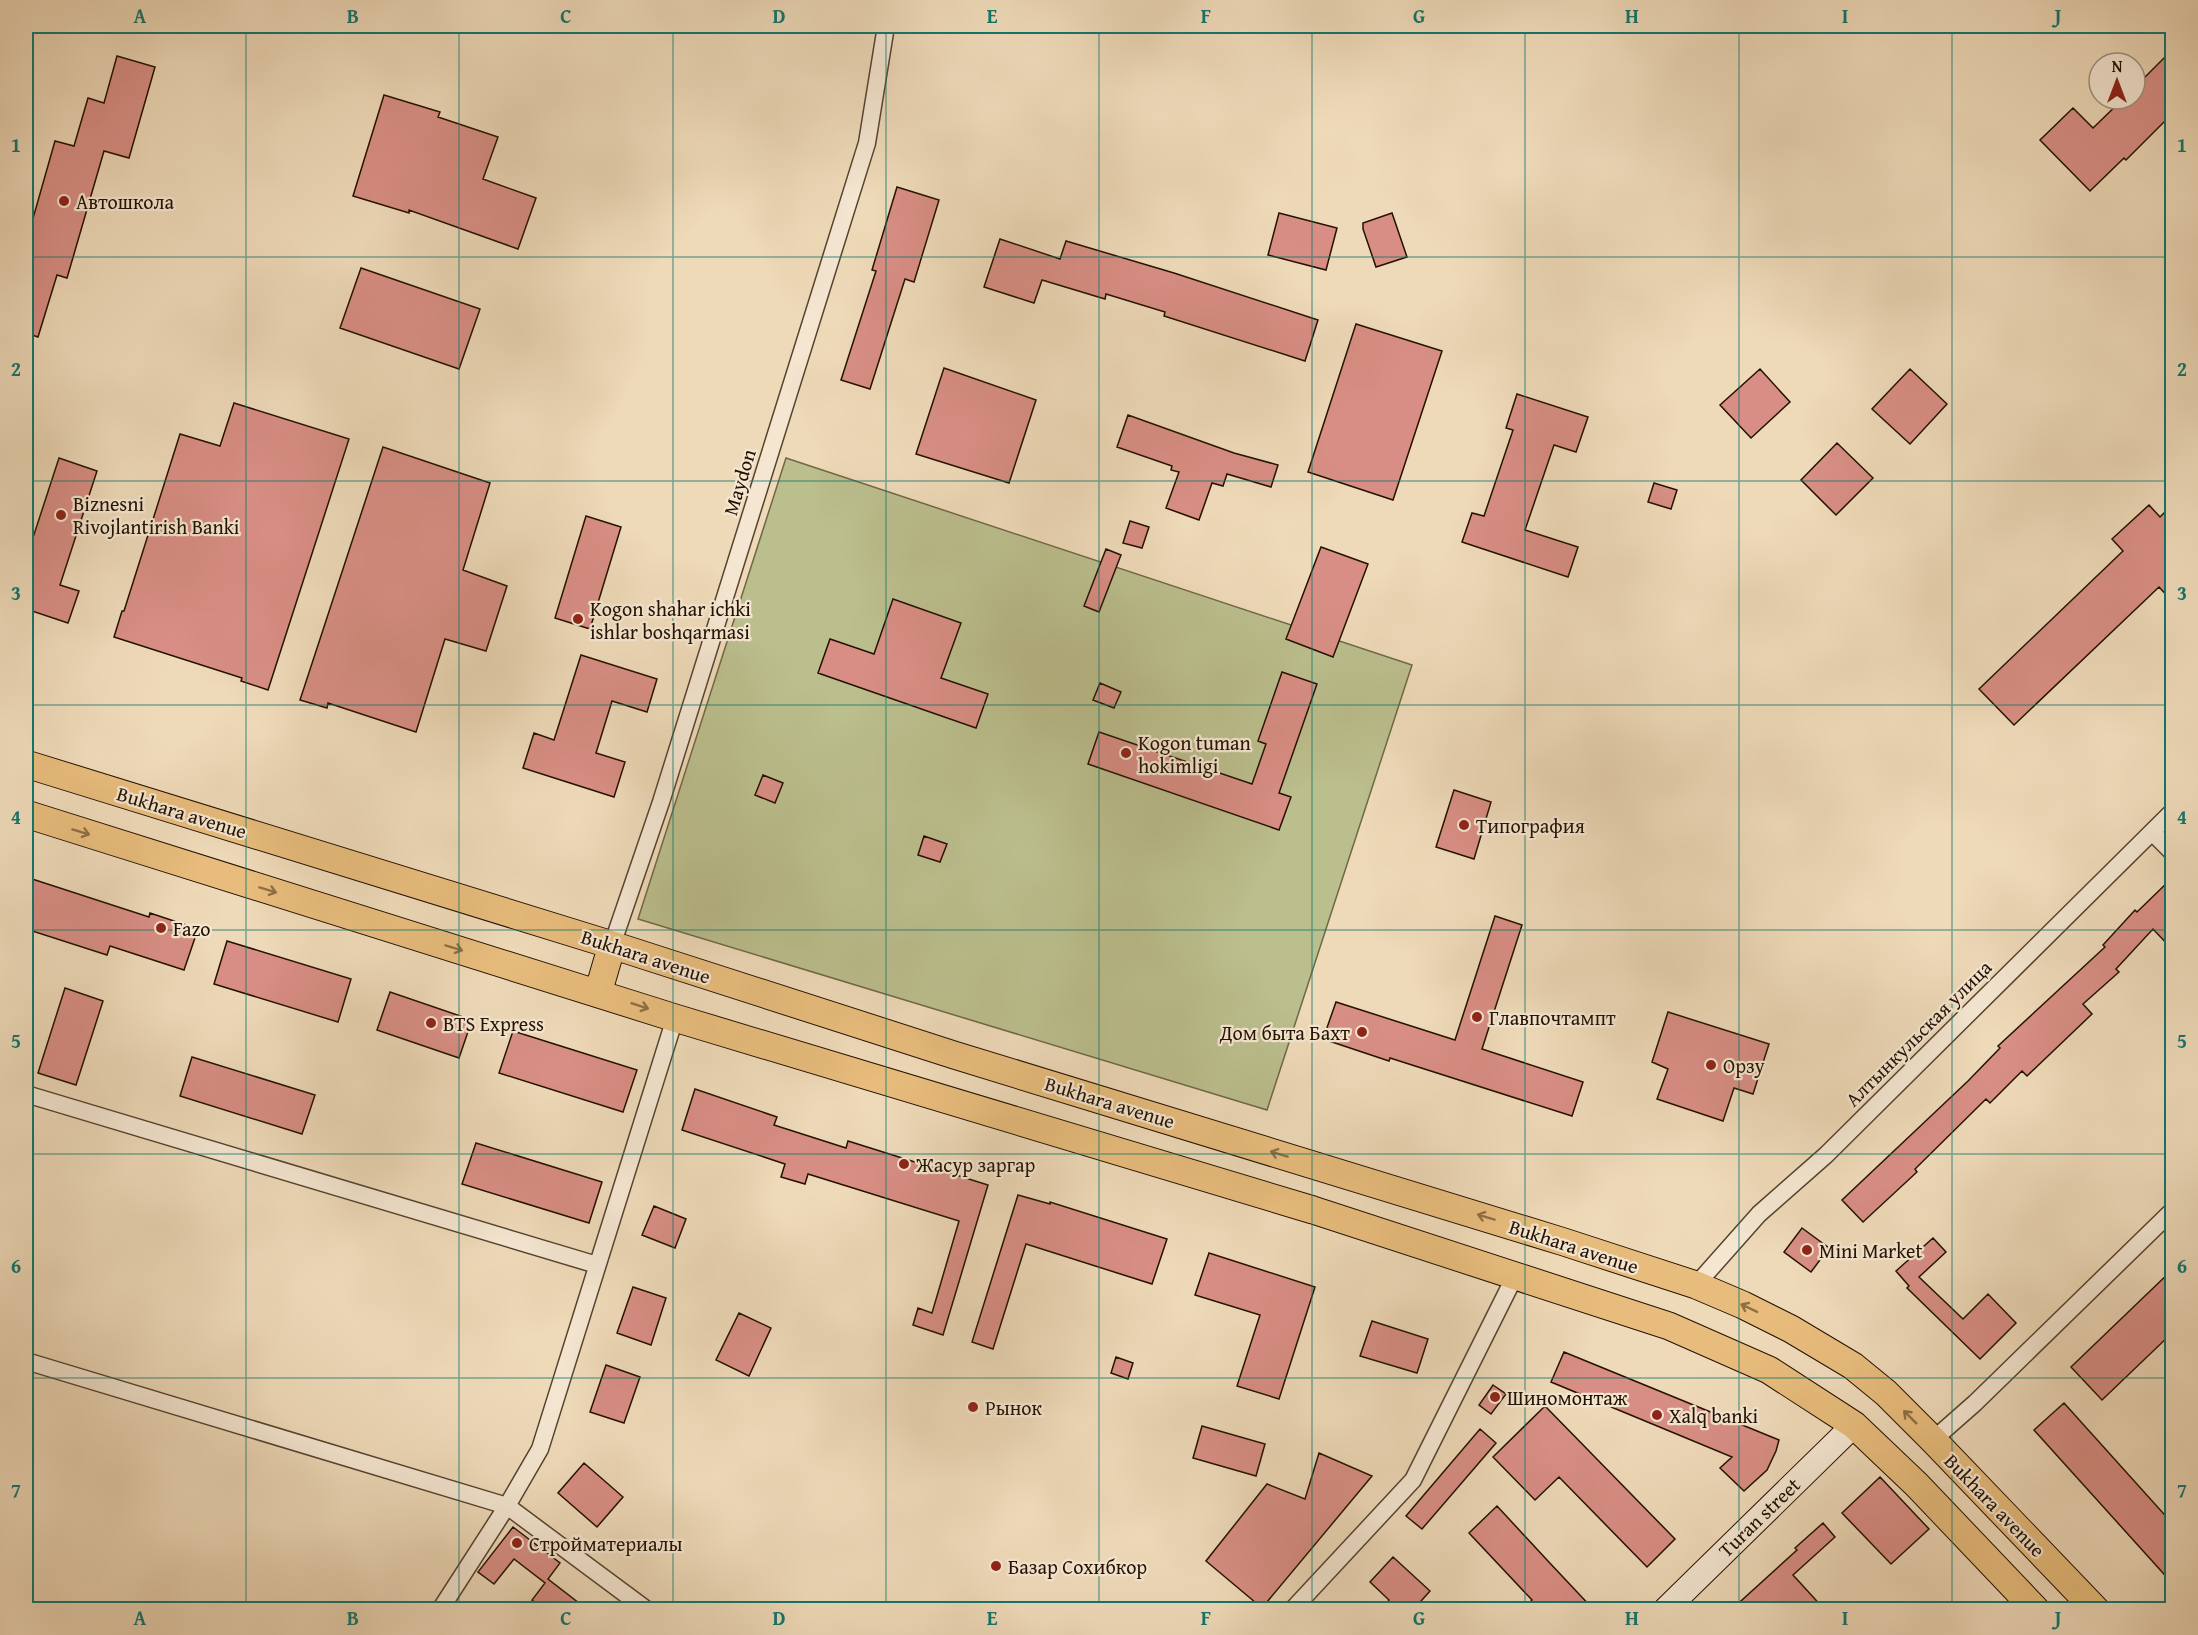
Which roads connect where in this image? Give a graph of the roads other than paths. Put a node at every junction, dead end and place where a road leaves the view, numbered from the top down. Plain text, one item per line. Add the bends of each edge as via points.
1 (886, 26) edge
2 (26, 764) edge
3 (2172, 812) edge
4 (26, 814) edge
5 (2152, 832) junction
6 (2172, 852) edge
7 (612, 945) junction
8 (598, 993) junction
9 (675, 1018) junction
10 (26, 1094) edge
11 (1326, 1168) junction
12 (1313, 1210) junction
13 (2172, 1211) edge
14 (597, 1265) junction
15 (1515, 1276) junction
16 (1696, 1285) junction
17 (26, 1361) edge
18 (1854, 1425) junction
19 (1933, 1440) junction
20 (507, 1506) junction
21 (440, 1610) edge
22 (647, 1610) edge
23 (1292, 1610) edge
24 (1665, 1610) edge
25 (2036, 1610) edge
26 (2097, 1610) edge

1 - 7 street, Maydon via 867,143 661,802
2 - 7 main road, Bukhara avenue
3 - 5 street, Алтынкульская улица
4 -> 8 main road
5 - 6 street
5 - 16 street, Алтынкульская улица via 1826,1155 1759,1214
7 - 8 main road
11 -> 7 main road, Bukhara avenue via 954,1055
8 -> 9 main road
9 - 12 main road
9 - 14 street
10 - 14 street
11 - 12 main road
16 -> 11 main road, Bukhara avenue
12 - 15 main road
13 - 19 street
14 - 20 street via 540,1449
15 - 18 main road via 1702,1339 1769,1370
15 - 23 street via 1413,1480
19 -> 16 main road, Bukhara avenue via 1886,1393 1842,1360 1791,1329
17 - 20 street
18 - 24 street, Turan street
18 - 25 main road
19 - 26 main road, Bukhara avenue
20 - 21 street
20 - 22 street

